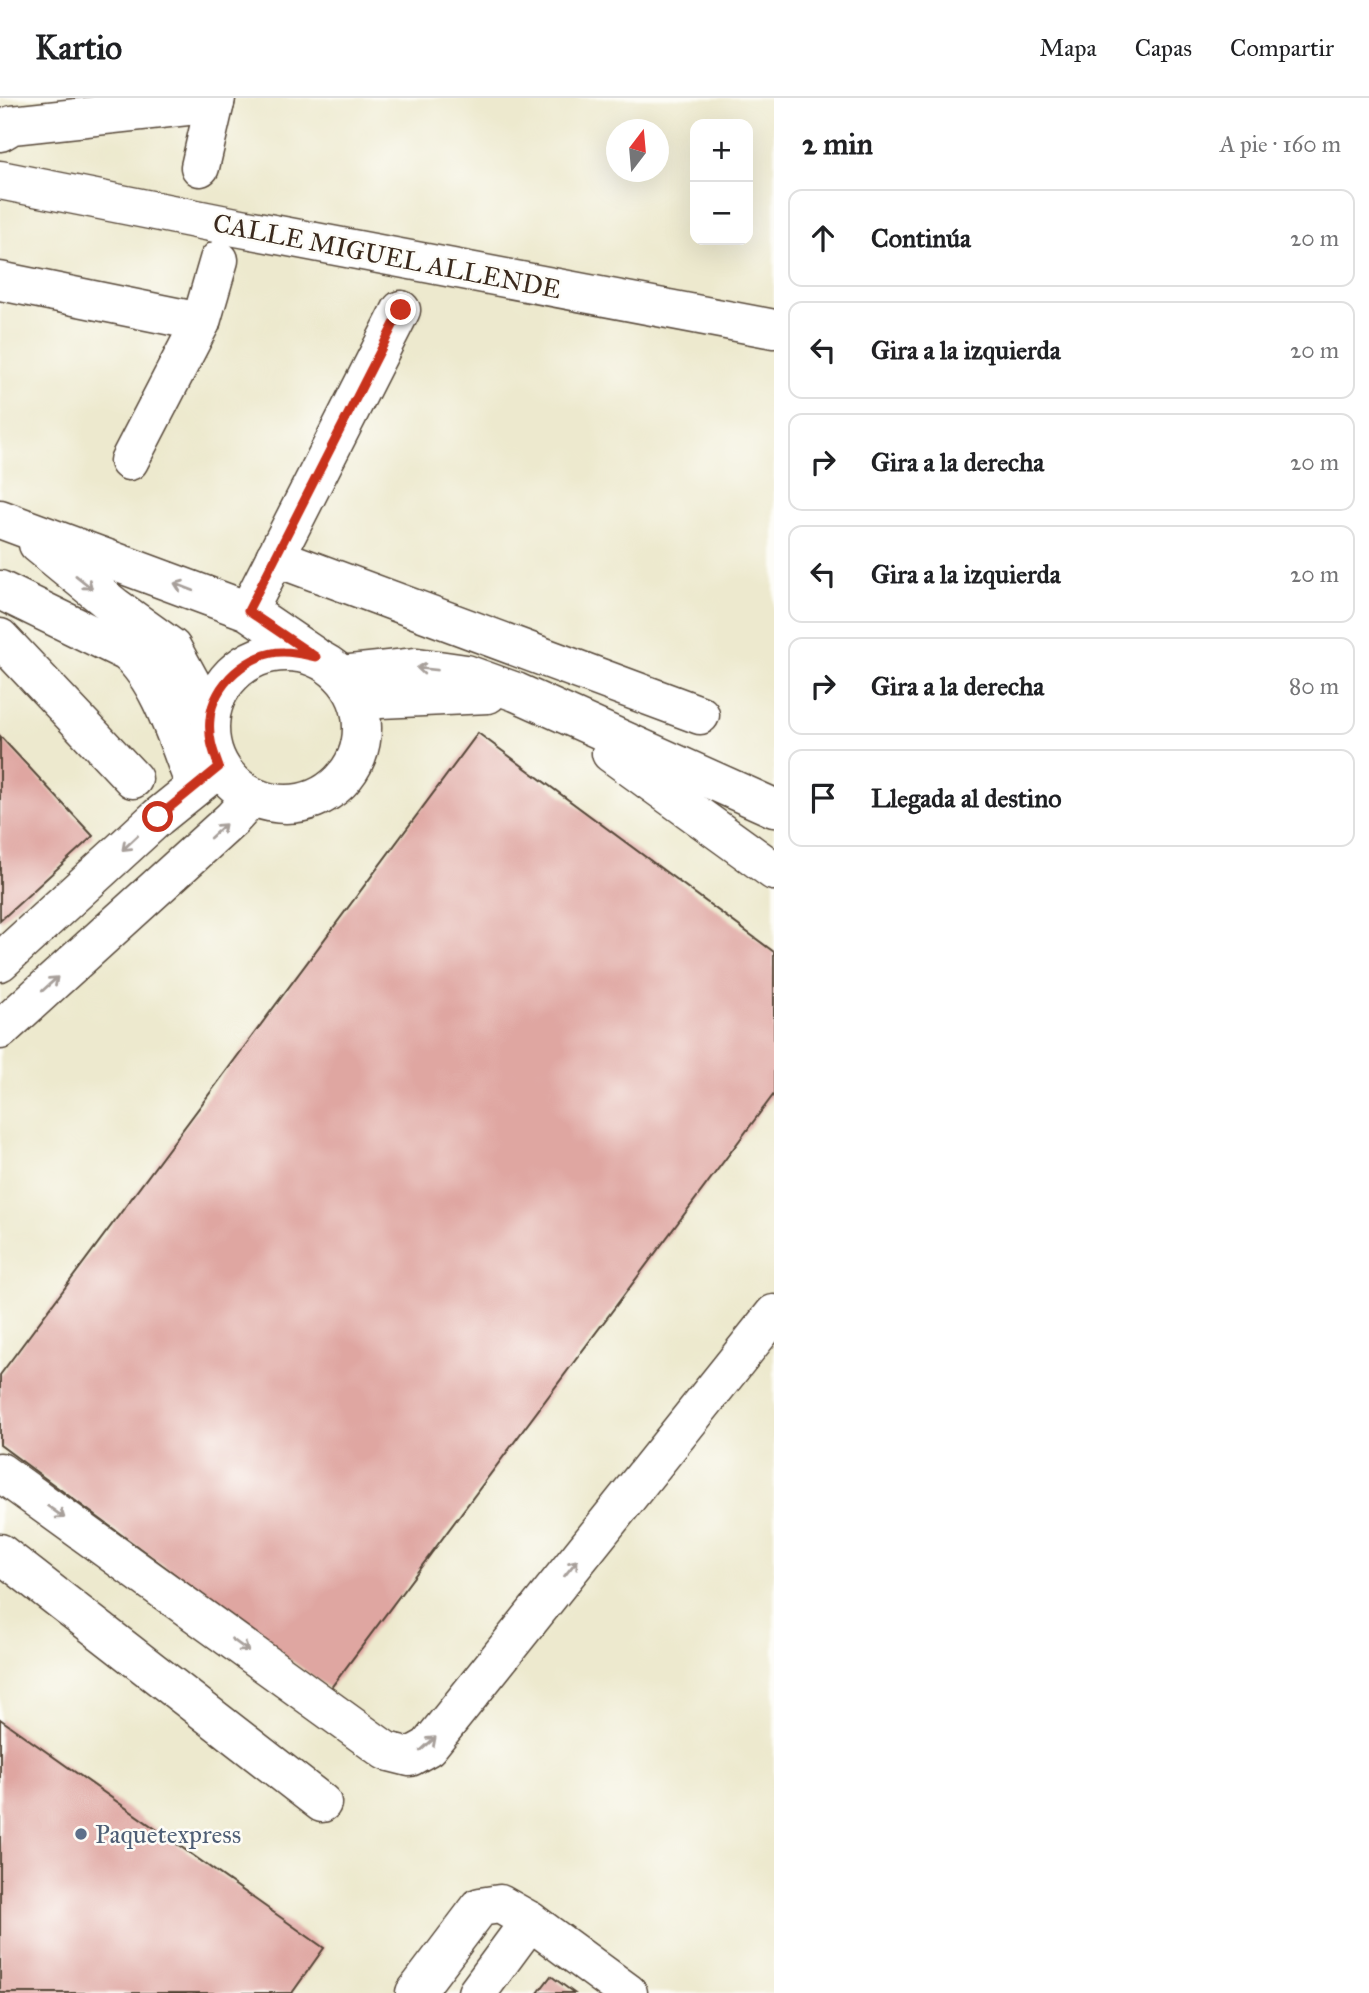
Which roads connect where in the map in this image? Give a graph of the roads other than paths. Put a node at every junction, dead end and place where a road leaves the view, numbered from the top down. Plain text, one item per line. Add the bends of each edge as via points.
1 (216, 100) edge
2 (0, 132) edge
3 (200, 167) dead end
4 (0, 180) edge
5 (219, 260) dead end
6 (4, 290) edge
7 (401, 310) dead end
8 (201, 322) junction
9 (774, 329) edge
10 (129, 461) dead end
11 (6, 521) edge
12 (275, 557) junction
13 (0, 590) edge
14 (248, 611) junction
15 (0, 638) edge
16 (338, 677) junction
17 (530, 698) junction
18 (700, 715) dead end
19 (209, 716) junction
20 (207, 776) junction
21 (133, 779) dead end
22 (252, 797) junction
23 (774, 808) edge
24 (774, 870) edge
25 (0, 962) edge
26 (0, 1030) edge
27 (774, 1314) edge
28 (0, 1472) edge
29 (0, 1553) edge
30 (322, 1804) dead end
31 (530, 1921) junction
32 (415, 1993) edge
33 (477, 1993) edge
34 (628, 1993) edge

1 - 2 street via 12,125
1 - 3 street
4 - 9 street, CALLE MIGUEL ALLENDE
5 - 8 street
6 - 8 street
7 - 12 street
8 - 10 street
14 -> 11 street
11 -> 19 street via 172,648
12 - 14 street
12 - 18 street
13 - 20 street via 127,652 142,664
14 - 16 street
15 - 21 street
16 - 17 street
16 - 19 street via 282,651 248,661 222,684
16 - 22 street via 363,730 356,760 338,784 312,800 282,804
17 - 23 street
17 - 24 street
19 - 20 street
20 - 22 street via 234,784
20 -> 25 street
26 -> 22 street
28 -> 27 street via 386,1751 410,1757 428,1747
29 - 30 street
31 - 32 street via 500,1903 480,1907
31 - 33 street
31 - 34 street

